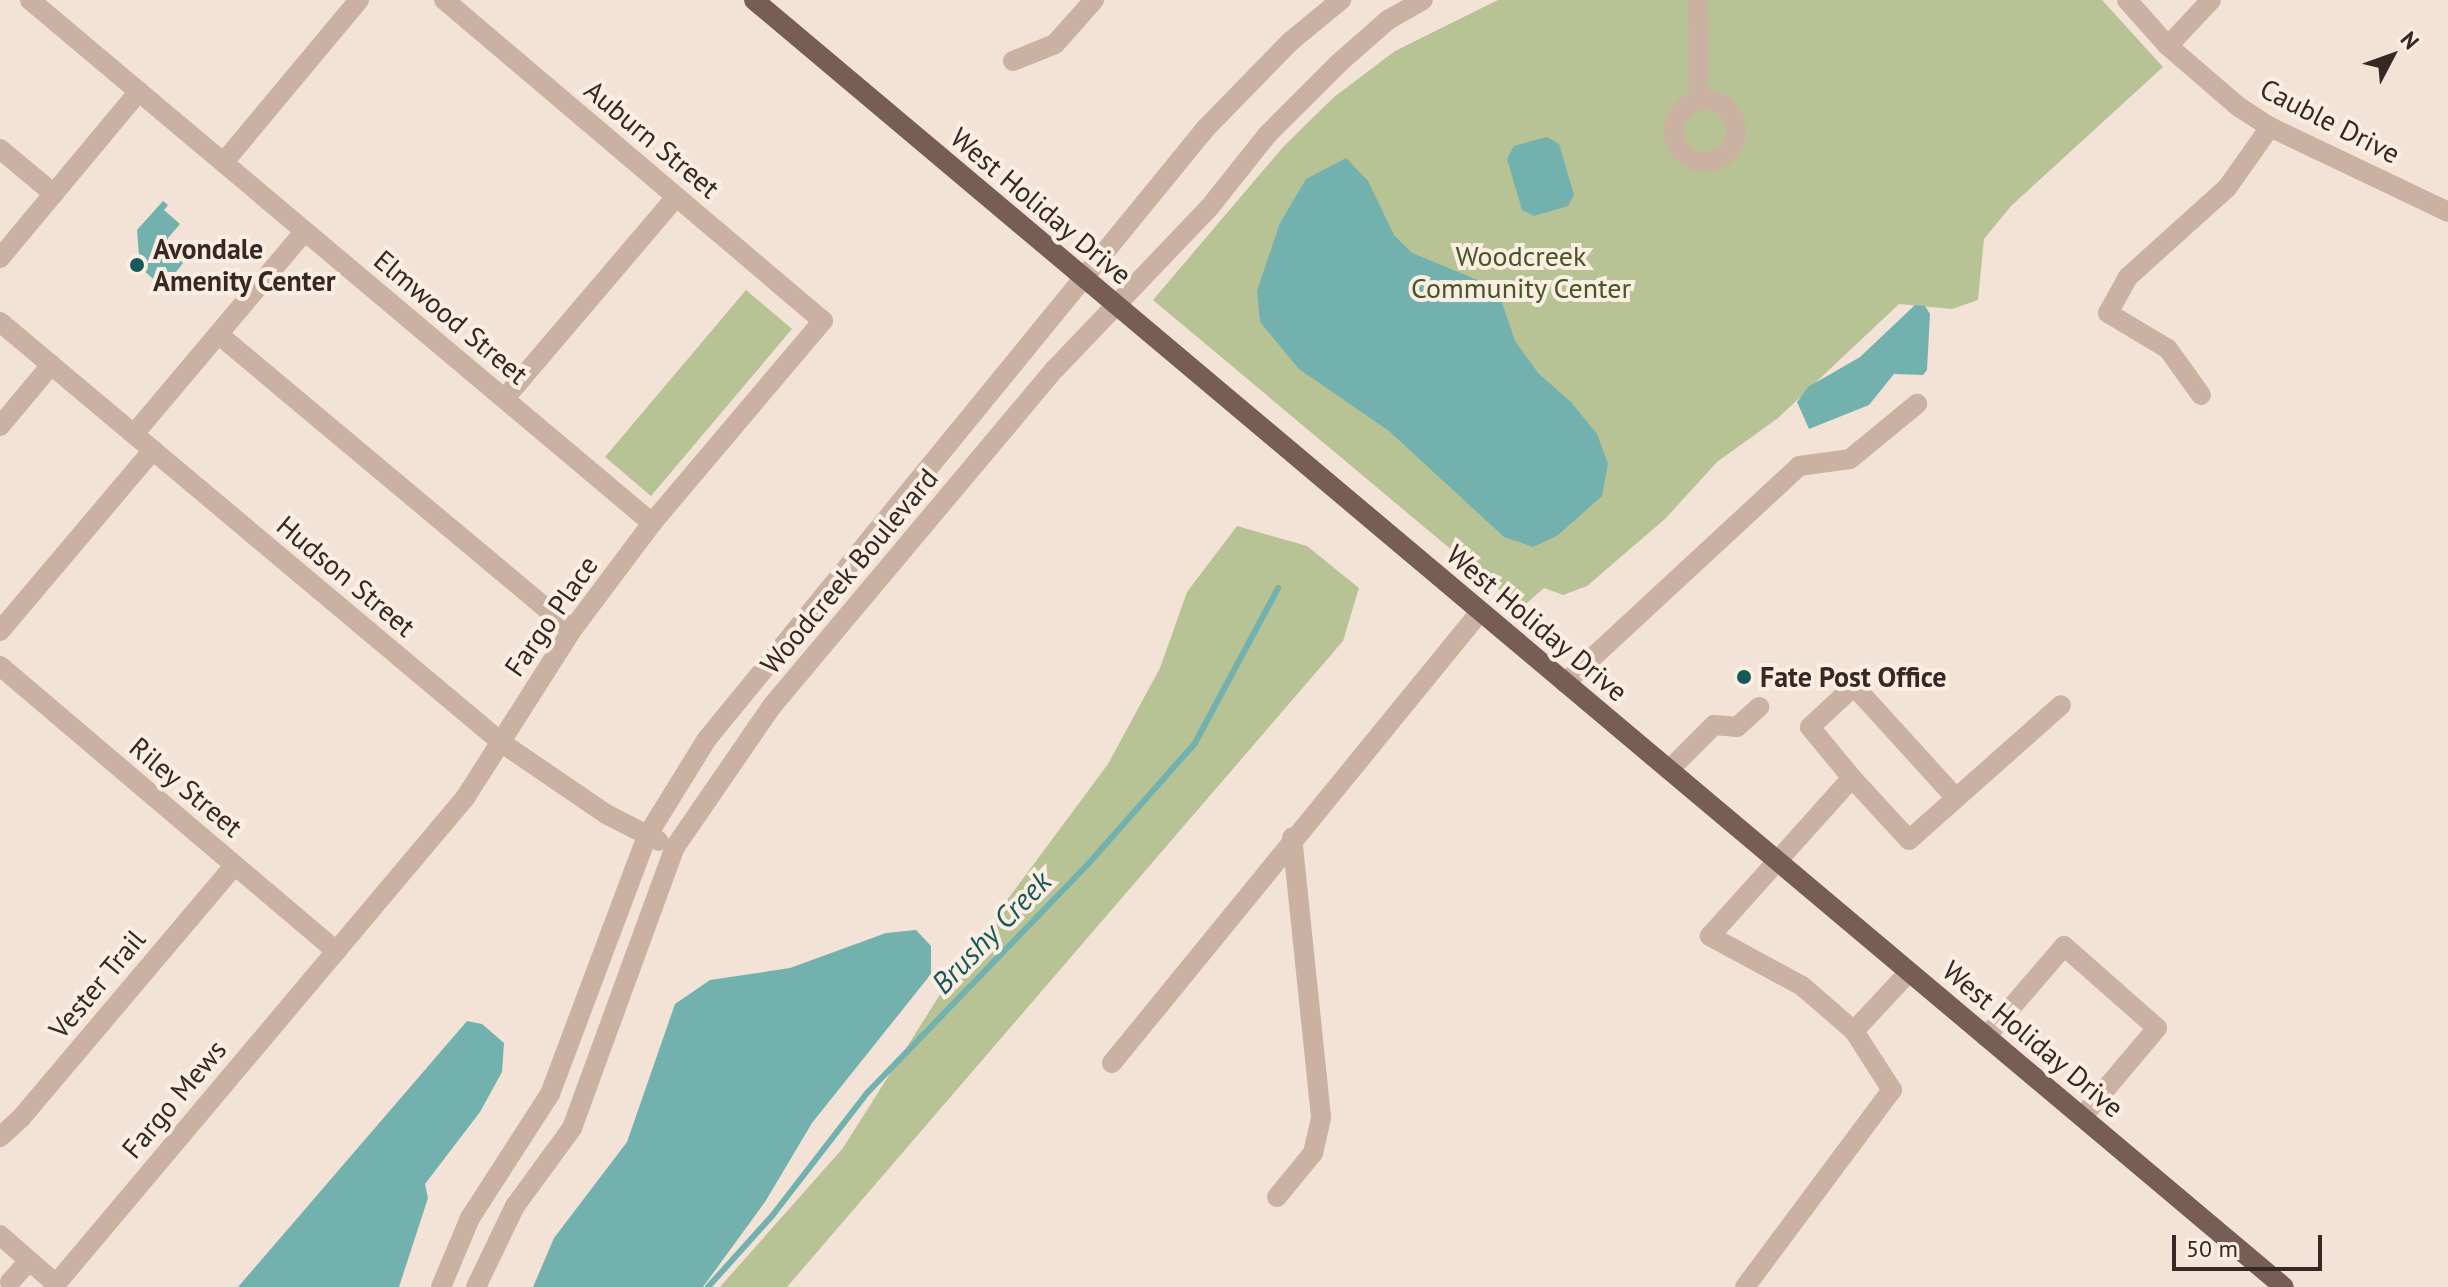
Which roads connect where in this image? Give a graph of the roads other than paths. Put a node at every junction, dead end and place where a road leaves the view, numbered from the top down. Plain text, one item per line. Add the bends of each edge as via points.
1 (30, 0) edge
2 (359, 0) edge
3 (444, 0) edge
4 (754, 0) edge
5 (1094, 0) edge
6 (1341, 0) edge
7 (1423, 0) edge
8 (1698, 0) edge
9 (2127, 0) edge
10 (2211, 0) edge
11 (2168, 46) junction
12 (1013, 61) dead end
13 (139, 91) junction
14 (1699, 101) dead end
15 (2270, 127) junction
16 (0, 149) edge
17 (224, 162) junction
18 (54, 194) junction
19 (676, 197) junction
20 (2448, 212) edge
21 (305, 231) junction
22 (0, 258) edge
23 (1081, 276) junction
24 (1113, 304) junction
25 (823, 321) joint
26 (0, 322) edge
27 (218, 334) junction
28 (51, 365) junction
29 (2201, 395) dead end
30 (505, 398) junction
31 (1917, 404) dead end
32 (0, 426) edge
33 (134, 434) junction
34 (153, 450) junction
35 (652, 523) junction
36 (1480, 612) junction
37 (572, 630) junction
38 (0, 631) edge
39 (0, 666) edge
40 (1565, 683) junction
41 (2061, 705) dead end
42 (1759, 707) dead end
43 (502, 743) junction
44 (1669, 770) junction
45 (1852, 778) junction
46 (1956, 798) junction
47 (647, 836) junction
48 (1292, 838) junction
49 (675, 847) junction
50 (1777, 861) junction
51 (235, 865) junction
52 (336, 951) junction
53 (1909, 972) junction
54 (1854, 1031) junction
55 (1986, 1037) junction
56 (1112, 1063) dead end
57 (2082, 1117) junction
58 (0, 1137) edge
59 (1277, 1197) dead end
60 (0, 1235) edge
61 (29, 1261) junction
62 (10, 1282) dead end
63 (441, 1287) edge
64 (476, 1287) edge
65 (1745, 1287) edge
66 (2284, 1287) edge

1 - 13 street, Elmwood Street
2 - 17 street
3 - 19 street, Auburn Street
4 - 23 main road, West Holiday Drive
5 - 12 street via 1055,44
6 - 23 street, Woodcreek Boulevard via 1253,78
7 - 24 street, Woodcreek Boulevard via 1388,20 1339,63 1267,135 1209,208
8 - 14 street
9 - 11 street, Cauble Drive
10 - 11 street
11 - 15 street, Cauble Drive
13 - 17 street, Elmwood Street
13 - 18 street
15 - 20 street, Cauble Drive
15 - 29 street via 2227,188 2128,277 2108,313 2168,349
16 - 18 street
17 - 21 street, Elmwood Street
18 - 22 street
19 - 25 street, Auburn Street
19 - 30 street
21 - 27 street
21 - 30 street, Elmwood Street
23 - 24 main road, West Holiday Drive
23 - 47 street, Woodcreek Boulevard via 707,739
24 - 36 main road, West Holiday Drive
24 - 49 street, Woodcreek Boulevard via 772,706
25 - 35 street, Fargo Place
26 - 28 street, Hudson Street
27 - 33 street
27 - 37 street
28 - 32 street
28 - 33 street, Hudson Street
30 - 35 street, Elmwood Street
31 - 40 street via 1850,459 1799,466
33 - 34 street, Hudson Street
34 - 38 street
34 - 43 street, Hudson Street
35 - 37 street, Fargo Place
36 - 40 main road, West Holiday Drive
36 - 48 street
37 - 43 street, Fargo Place
39 - 51 street, Riley Street
40 - 44 main road, West Holiday Drive
41 - 46 street
42 - 44 street via 1737,727 1714,725
43 - 47 street, Hudson Street
43 - 52 street, Fargo Place via 465,798
44 - 50 main road, West Holiday Drive
45 - 46 street via 1909,840
45 - 46 street via 1810,727 1854,686
45 - 50 street
47 - 49 street, Hudson Street
47 - 63 street, Woodcreek Boulevard via 550,1094 470,1218
48 - 56 street
48 - 59 street via 1321,1117 1313,1153
49 - 64 street, Woodcreek Boulevard via 572,1128 515,1206
50 - 53 main road, West Holiday Drive
50 - 54 street via 1710,936 1802,986
51 - 52 street, Riley Street
51 - 58 street, Vester Trail
52 - 61 street, Fargo Mews via 56,1284
53 - 54 street
53 - 55 main road, West Holiday Drive
54 - 65 street via 1892,1090
55 - 57 main road, West Holiday Drive
55 - 57 street via 2064,946 2157,1028
57 - 66 main road, West Holiday Drive
60 - 61 street
61 - 62 street

